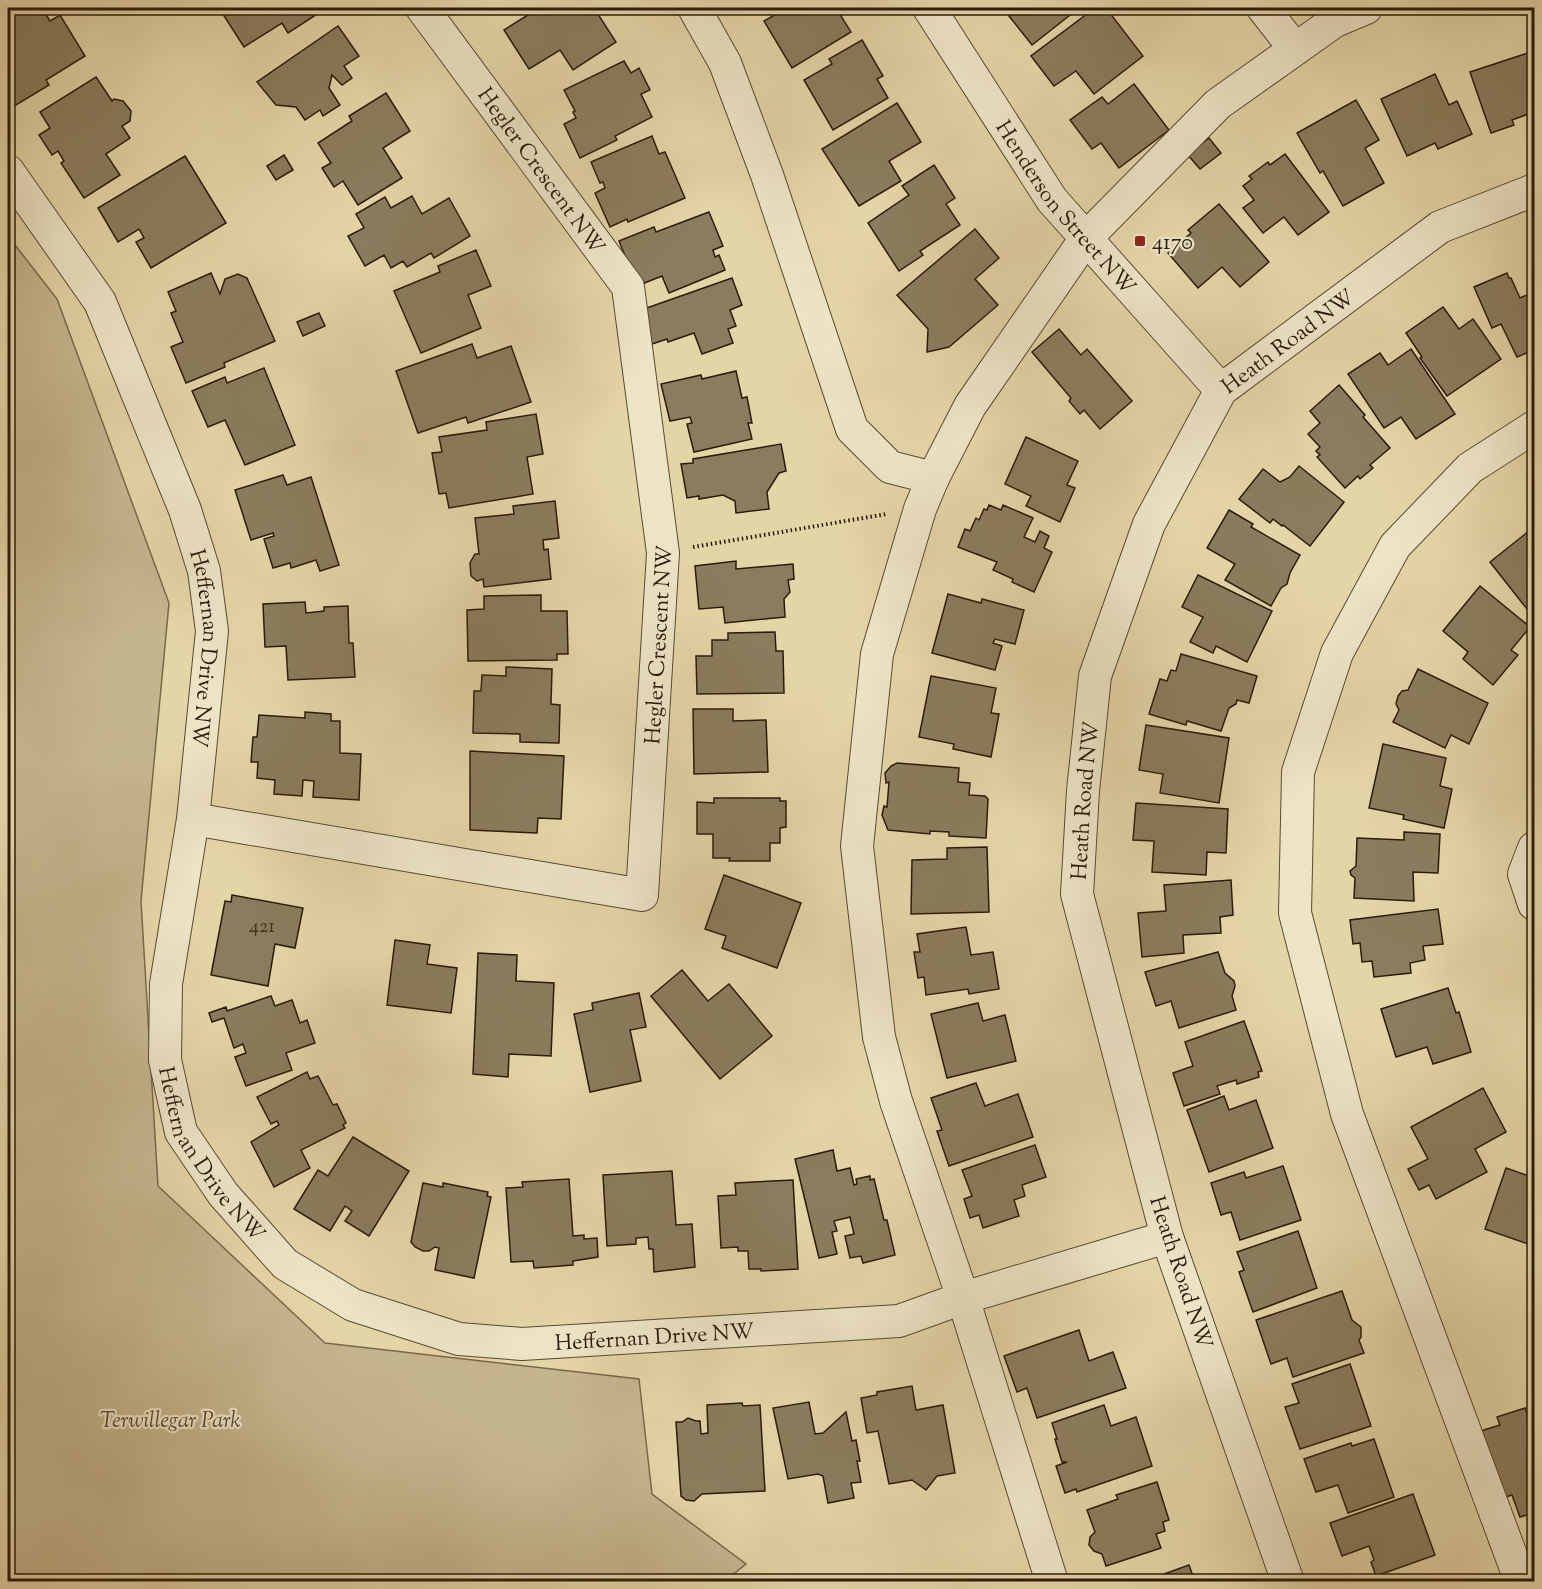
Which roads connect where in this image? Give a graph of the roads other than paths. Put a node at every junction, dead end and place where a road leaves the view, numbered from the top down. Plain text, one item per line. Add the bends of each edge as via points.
1 (422, 8) edge
2 (694, 8) edge
3 (929, 8) edge
4 (1263, 8) edge
5 (1366, 8) edge
6 (1295, 49) junction
7 (8, 171) edge
8 (1534, 190) edge
9 (1086, 238) junction
10 (1221, 390) junction
11 (1534, 427) edge
12 (933, 478) junction
13 (193, 819) junction
14 (1534, 848) edge
15 (1534, 904) edge
16 (1167, 1237) junction
17 (963, 1298) junction
18 (1517, 1576) edge
19 (1052, 1581) edge
20 (1288, 1581) edge

1 - 13 street, Hegler Crescent NW via 628,287 663,552 642,895
2 - 12 street via 724,63 767,175 852,429 890,467
3 - 9 street, Henderson Street NW via 1052,200
4 - 6 street
5 - 6 street via 1335,21
6 - 9 street via 1218,104
7 - 13 street, Heffernan Drive NW via 100,302 184,510 204,571 212,631
8 - 10 street, Heath Road NW via 1440,227
9 - 10 street, Henderson Street NW
9 - 12 street via 970,406
10 - 16 street, Heath Road NW via 1149,524 1095,675 1083,791 1077,894
11 - 18 street via 1470,468 1395,546 1337,653 1299,772 1295,913 1347,1114
12 - 17 street via 877,654 857,846 879,1037 896,1101
13 - 17 street, Heffernan Drive NW via 166,984 165,1060 181,1132 223,1194 285,1264 353,1305 459,1339 522,1344 898,1321
14 - 15 street via 1524,874
16 - 17 street, Heffernan Drive NW
16 - 20 street, Heath Road NW
17 - 19 street

